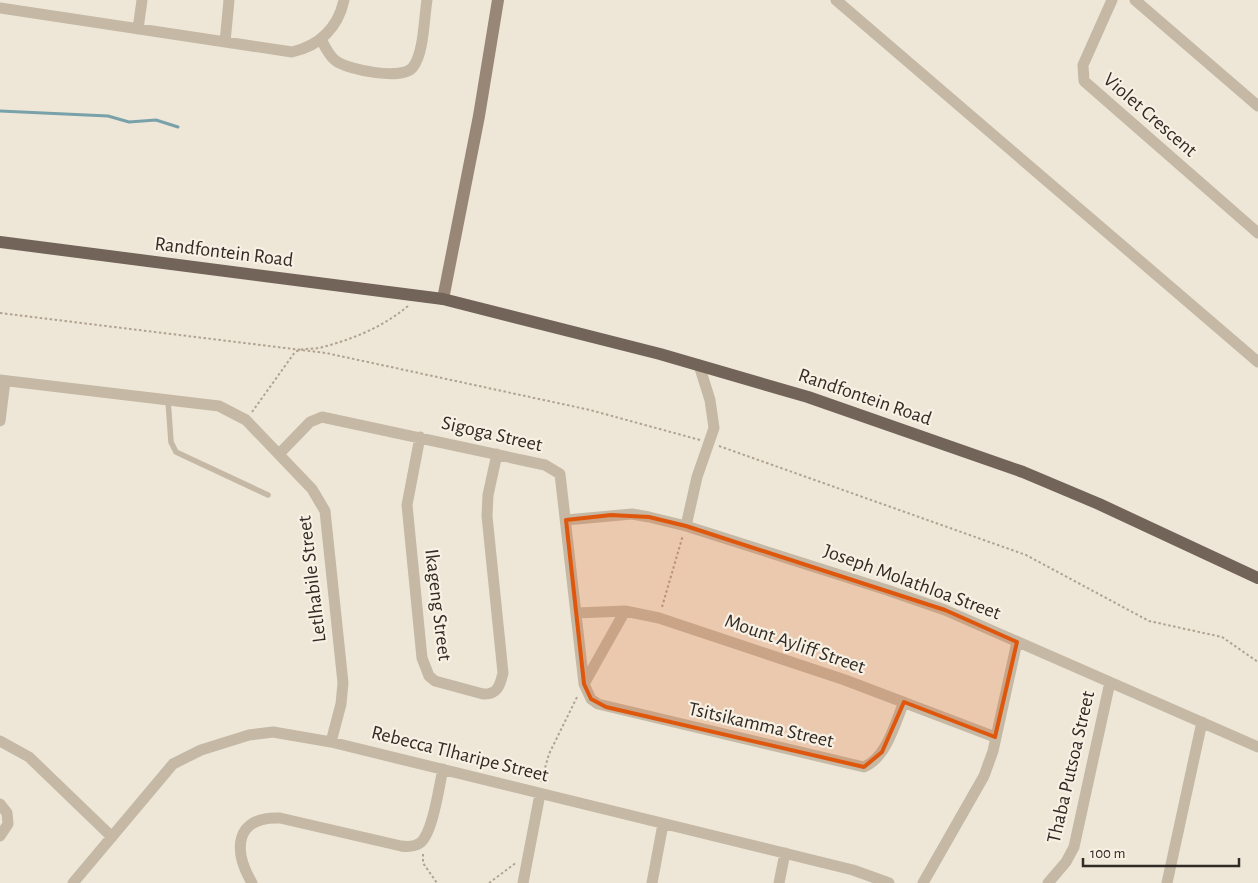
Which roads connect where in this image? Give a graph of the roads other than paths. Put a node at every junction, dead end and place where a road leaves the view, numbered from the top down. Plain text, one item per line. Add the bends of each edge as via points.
1 (142, 0) edge
2 (229, 0) edge
3 (344, 0) edge
4 (427, 0) edge
5 (498, 0) edge
6 (836, 0) edge
7 (1112, 0) edge
8 (1134, 0) edge
9 (0, 8) edge
10 (138, 29) junction
11 (322, 39) junction
12 (225, 42) junction
13 (1258, 106) edge
14 (1258, 233) edge
15 (0, 242) edge
16 (444, 299) junction
17 (1255, 359) edge
18 (699, 365) junction
19 (2, 381) edge
20 (168, 400) junction
21 (0, 421) edge
22 (420, 437) junction
23 (279, 454) junction
24 (496, 454) junction
25 (268, 495) dead end
26 (566, 520) junction
27 (686, 526) junction
28 (1258, 578) edge
29 (625, 611) junction
30 (577, 613) junction
31 (1017, 642) junction
32 (1110, 682) junction
33 (584, 684) junction
34 (904, 702) junction
35 (1202, 722) junction
36 (995, 737) junction
37 (0, 740) edge
38 (331, 742) junction
39 (1258, 747) edge
40 (443, 769) junction
41 (540, 794) junction
42 (0, 804) edge
43 (663, 824) junction
44 (0, 836) edge
45 (112, 837) junction
46 (784, 853) junction
47 (73, 883) edge
48 (252, 883) edge
49 (523, 883) edge
50 (652, 883) edge
51 (779, 883) edge
52 (889, 883) edge
53 (923, 883) edge
54 (1048, 883) edge
55 (1167, 883) edge

1 - 10 street
2 - 12 street
3 - 11 street via 342,12
4 - 11 street via 417,60 403,74 341,64 330,56
5 - 16 street
6 - 17 street
7 - 14 street, Violet Crescent via 1083,65 1084,81
8 - 13 street
9 - 10 street
10 - 12 street
11 - 12 street via 292,52
15 - 16 main road, Randfontein Road
16 - 18 main road, Randfontein Road
18 - 27 street via 714,423
18 - 28 main road, Randfontein Road via 808,397 1023,472
19 - 20 street, Letlhabile Street
19 - 21 street
20 - 23 street, Letlhabile Street via 219,406 246,420
20 - 25 lane via 171,442 176,452
22 - 23 street, Sigoga Street via 322,417 310,422
22 - 24 street, Sigoga Street
22 - 24 street, Ikageng Street via 407,505 424,663 429,676 435,681 491,695 503,673 487,516
23 - 38 street, Letlhabile Street via 312,489 325,511 343,683
24 - 26 street, Sigoga Street via 557,470
26 - 27 street, Joseph Molathloa Street via 632,514
26 - 30 street, Sigoga Street
27 - 31 street, Joseph Molathloa Street via 945,610
29 - 30 street, Mount Ayliff Street
29 - 33 street
29 - 34 street, Mount Ayliff Street via 659,618
30 - 33 street, Sigoga Street
31 - 32 street, Joseph Molathloa Street
31 - 36 street
32 - 35 street, Joseph Molathloa Street
32 - 54 street, Thaba Putsoa Street via 1074,847
33 - 34 street, Tsitsikamma Street via 591,699 606,707 864,767 873,763 882,752
34 - 36 street, Mount Ayliff Street
35 - 39 street, Joseph Molathloa Street
35 - 55 street
36 - 53 street via 984,776
37 - 45 street via 30,757
38 - 40 street, Rebecca Tlharipe Street
38 - 45 street, Rebecca Tlharipe Street via 286,733 263,733 192,753 165,772
40 - 41 street, Rebecca Tlharipe Street
40 - 48 street via 429,830 422,842 410,847 401,846 280,818 267,818 249,825 240,837 239,845
41 - 43 street, Rebecca Tlharipe Street
41 - 49 street
42 - 44 street via 7,813 8,824
43 - 46 street, Rebecca Tlharipe Street
43 - 50 street
45 - 47 street, Rebecca Tlharipe Street
46 - 51 street
46 - 52 street, Rebecca Tlharipe Street

